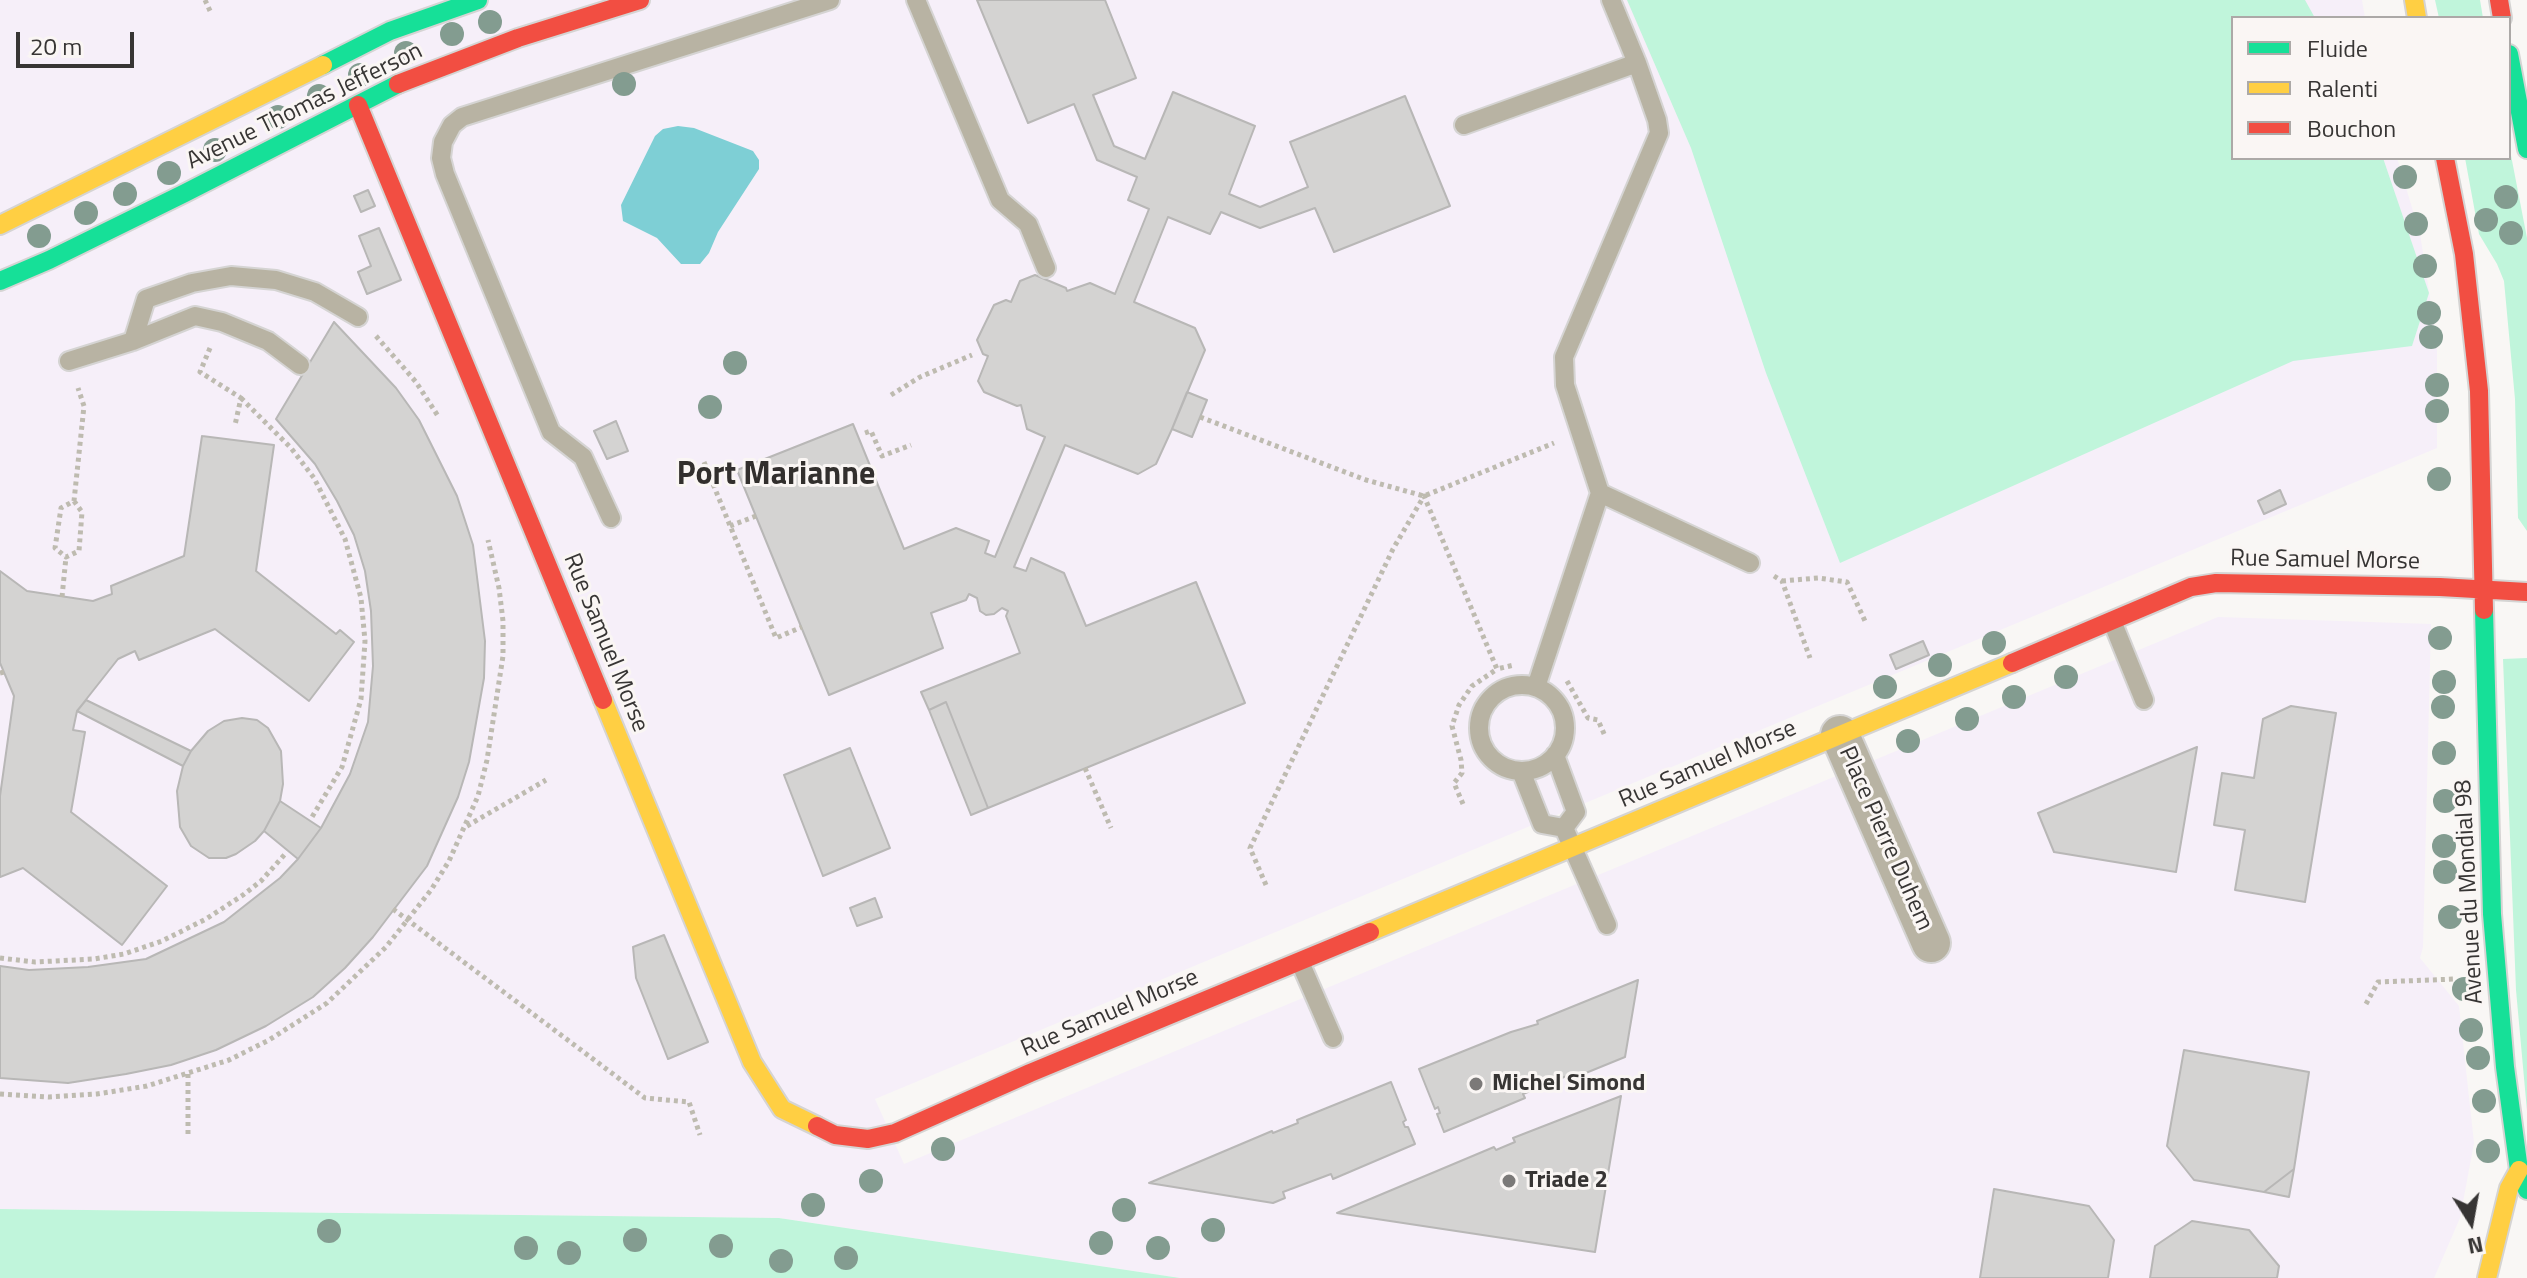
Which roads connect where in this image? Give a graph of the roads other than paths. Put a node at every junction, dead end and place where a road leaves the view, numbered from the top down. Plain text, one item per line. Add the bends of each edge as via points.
1 (478, 0) edge
2 (640, 0) edge
3 (830, 0) edge
4 (916, 0) edge
5 (1611, 0) edge
6 (1637, 63) junction
7 (2511, 65) edge
8 (358, 105) junction
9 (1464, 125) dead end
10 (2527, 149) edge
11 (2445, 160) edge
12 (0, 225) edge
13 (1046, 268) dead end
14 (0, 281) edge
15 (358, 317) road end
16 (133, 341) junction
17 (69, 361) road end
18 (300, 365) dead end
19 (1600, 493) junction
20 (611, 518) dead end
21 (1750, 563) road end
22 (2483, 590) junction
23 (2527, 592) edge
24 (2112, 621) junction
25 (1536, 687) junction
26 (2144, 700) dead end
27 (1840, 735) junction
28 (1555, 755) junction
29 (1521, 771) junction
30 (1564, 828) junction
31 (1572, 849) junction
32 (1607, 925) dead end
33 (1931, 943) dead end
34 (1300, 962) junction
35 (1333, 1038) dead end
36 (2519, 1170) junction
37 (2527, 1190) edge
38 (2487, 1278) edge

1 - 12 street, Avenue Thomas Jefferson via 390,31
2 - 8 street, Avenue Thomas Jefferson via 410,78
3 - 20 lane via 462,117 443,142 445,174 551,432 583,457
4 - 13 lane via 1000,200 1028,224
5 - 6 lane
6 - 9 lane
6 - 19 lane via 1659,133 1564,357 1565,385
7 - 10 street
8 - 14 street, Avenue Thomas Jefferson
8 - 34 street, Rue Samuel Morse via 752,1062 782,1109 835,1135 880,1138
11 - 22 street, Avenue du Mondial 98 via 2464,254 2479,391
15 - 16 lane via 315,292 276,280 231,276 146,299
16 - 17 lane
16 - 18 lane via 195,316 268,341
19 - 21 lane
19 - 25 lane
22 - 23 street
22 - 24 street, Rue Samuel Morse via 2216,583 2191,587
22 - 36 street, Avenue du Mondial 98 via 2492,914
24 - 26 lane
24 - 27 street, Rue Samuel Morse
25 - 28 lane via 1555,701 1565,723
25 - 29 lane via 1497,692 1481,713 1480,740 1486,752 1503,767
27 - 31 street, Rue Samuel Morse
27 - 33 street, Place Pierre Duhem
28 - 29 lane
28 - 30 lane via 1576,812
29 - 30 lane via 1542,824
30 - 31 lane
31 - 32 lane
31 - 34 street, Rue Samuel Morse
34 - 35 lane
36 - 37 street, Avenue du Mondial 98
36 - 38 street via 2509,1188

